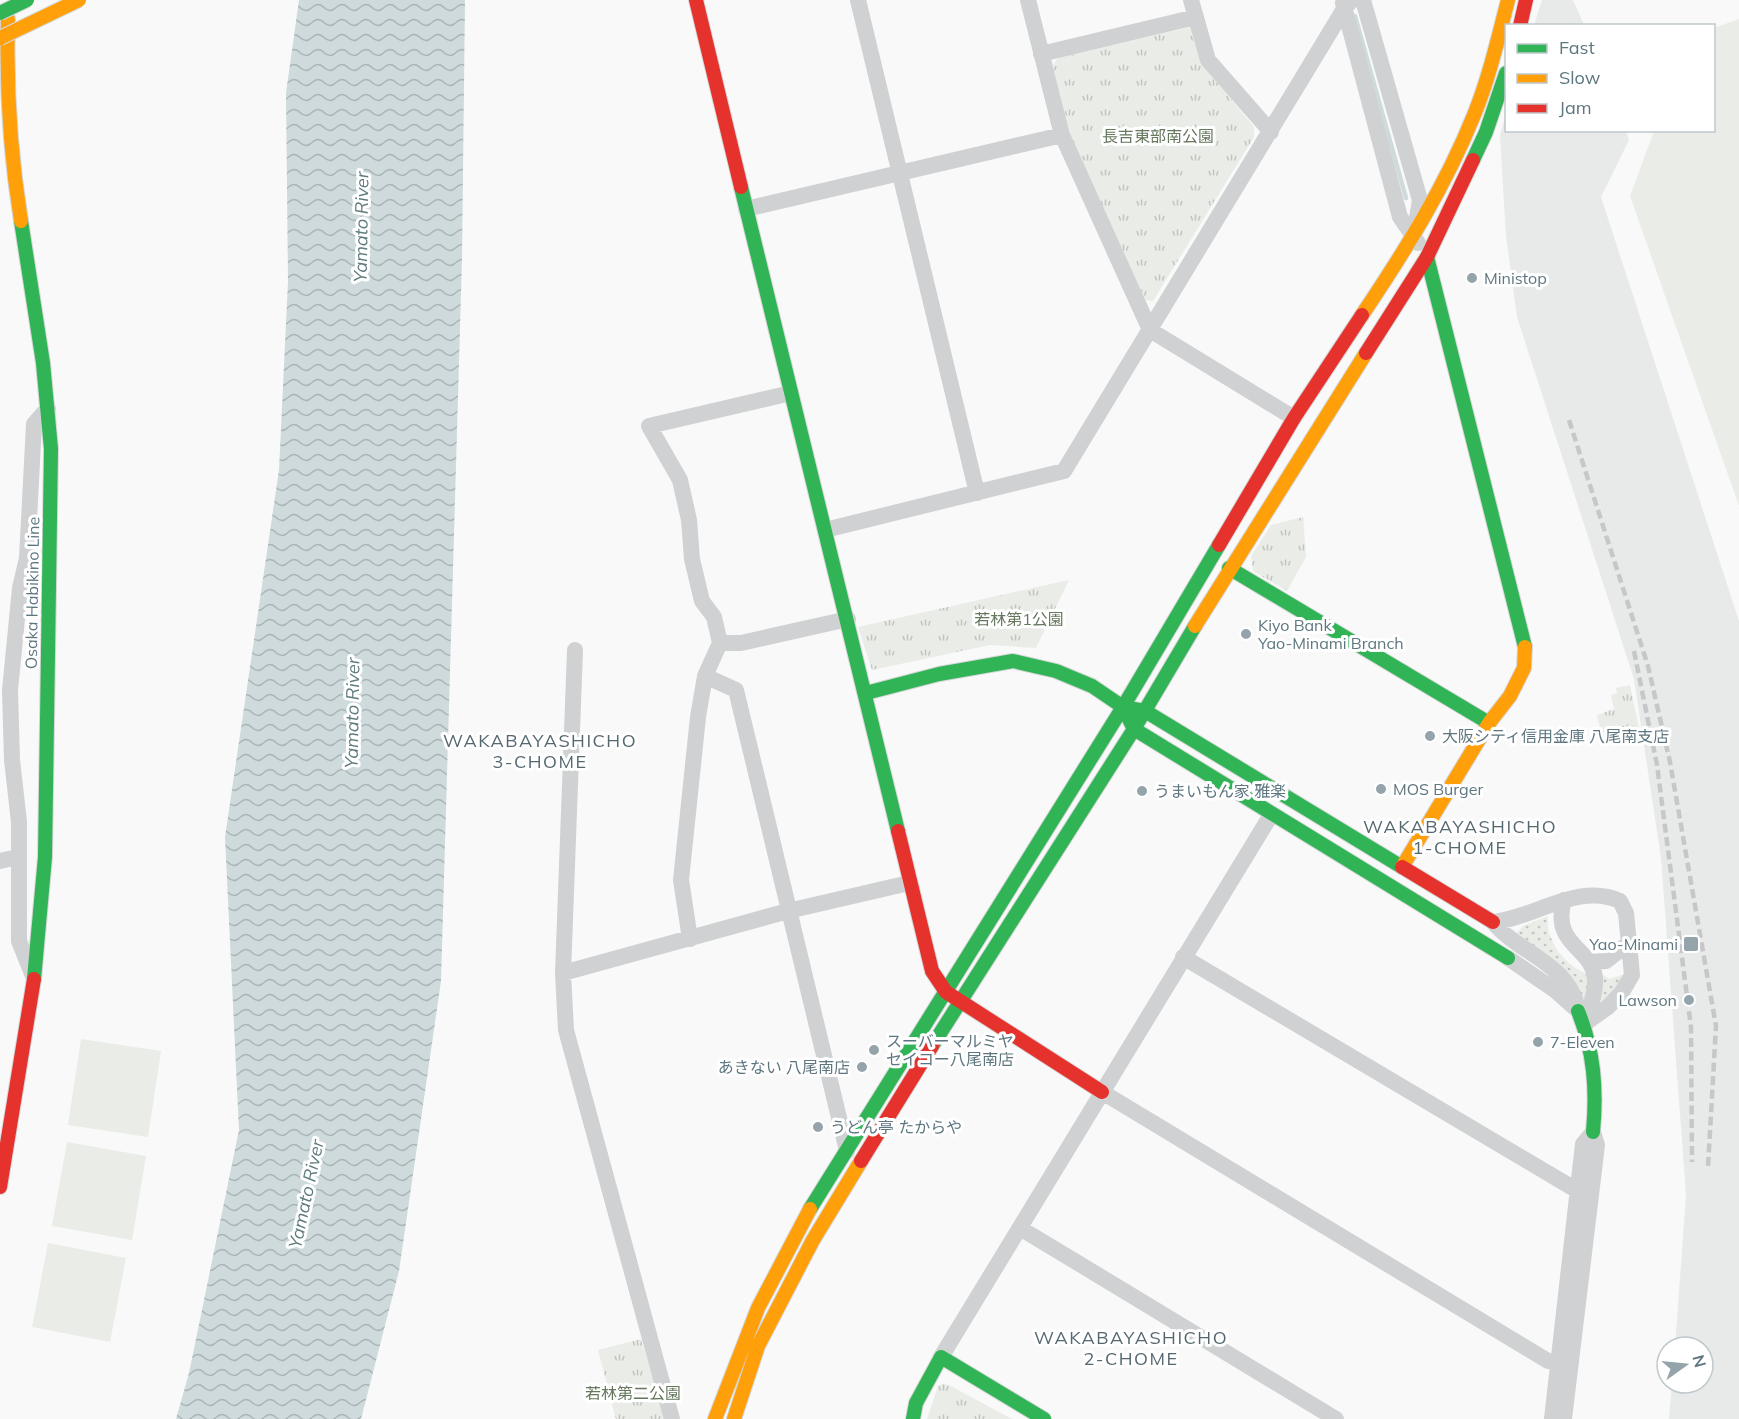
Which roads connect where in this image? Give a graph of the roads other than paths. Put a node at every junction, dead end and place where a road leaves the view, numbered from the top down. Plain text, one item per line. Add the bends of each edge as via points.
1 (8, 0) edge
2 (27, 0) edge
3 (79, 0) edge
4 (696, 0) edge
5 (858, 0) edge
6 (1028, 0) edge
7 (1191, 0) edge
8 (1363, 0) edge
9 (1508, 0) edge
10 (1526, 0) edge
11 (1346, 3) edge
12 (0, 13) edge
13 (1196, 17) junction
14 (1520, 24) edge
15 (0, 38) edge
16 (1041, 54) junction
17 (1505, 76) edge
18 (3, 83) edge
19 (1271, 132) junction
20 (1062, 135) junction
21 (900, 175) junction
22 (746, 209) junction
23 (1414, 237) junction
24 (1427, 256) junction
25 (1150, 330) junction
26 (791, 393) junction
27 (48, 408) junction
28 (1293, 418) junction
29 (977, 493) junction
30 (825, 530) junction
31 (1229, 568) junction
32 (848, 620) junction
33 (720, 643) junction
34 (575, 650) dead end
35 (705, 676) junction
36 (5, 691) edge
37 (866, 693) junction
38 (1123, 706) junction
39 (1145, 711) junction
40 (1489, 723) junction
41 (1134, 729) junction
42 (1271, 815) junction
43 (7, 859) edge
44 (1402, 867) junction
45 (909, 883) junction
46 (1564, 900) junction
47 (788, 911) junction
48 (1492, 922) junction
49 (690, 939) junction
50 (1629, 943) junction
51 (1183, 957) junction
52 (1508, 958) joint
53 (1590, 962) junction
54 (563, 973) junction
55 (34, 980) junction
56 (946, 992) junction
57 (960, 1000) junction
58 (1581, 1017) junction
59 (1102, 1092) junction
60 (1593, 1132) junction
61 (847, 1151) junction
62 (0, 1187) edge
63 (1578, 1191) junction
64 (1020, 1228) junction
65 (941, 1357) junction
66 (1565, 1362) junction
67 (672, 1419) edge
68 (715, 1419) edge
69 (734, 1419) edge
70 (914, 1419) edge
71 (1044, 1419) edge
72 (1336, 1419) edge
73 (1552, 1419) edge
74 (1564, 1419) edge

1 - 18 main road, Osaka Habikino Line
2 - 12 main road, bridge
3 - 15 main road, bridge
4 - 22 main road
5 - 21 street
6 - 16 street
7 - 13 street
8 - 23 street via 1420,200
9 - 23 main road via 1475,113
10 - 14 main road
11 - 19 street
11 - 23 street via 1400,217
13 - 16 street
13 - 19 street via 1208,60
16 - 20 street
17 - 24 main road via 1486,132
18 - 27 main road, Osaka Habikino Line via 16,199
19 - 25 street
20 - 21 street
20 - 25 street
21 - 22 street
21 - 29 street
22 - 26 main road
23 - 24 street
23 - 28 main road
24 - 31 main road
24 - 40 main road via 1525,649 1524,668 1510,696
25 - 28 street
25 - 29 street via 1064,471
26 - 30 main road
26 - 33 street via 649,426 680,480 702,601 714,617
27 - 36 street via 34,424 27,558
27 - 55 main road, Osaka Habikino Line via 51,449 45,857
28 - 38 main road
29 - 30 street
30 - 32 main road
31 - 39 main road
31 - 40 main road
32 - 33 street via 741,643
32 - 37 main road
33 - 35 street
34 - 54 street
35 - 47 street via 736,690
35 - 49 street via 681,880
36 - 43 street
37 - 38 main road via 1012,661 1056,671 1092,686
37 - 45 main road
38 - 39 main road
38 - 41 main road
38 - 56 main road
39 - 41 main road
39 - 44 main road
40 - 44 main road
41 - 42 main road
41 - 57 main road
42 - 51 street
42 - 52 main road
43 - 55 street via 19,940
44 - 48 main road
45 - 47 street
45 - 56 main road via 932,971
46 - 48 street via 1508,921
46 - 50 street via 1605,894 1620,901 1626,913
46 - 53 street via 1562,928 1580,955
47 - 49 street
47 - 61 street
48 - 58 street via 1560,975 1576,999
49 - 54 street
50 - 53 street via 1606,960
50 - 58 street via 1632,975 1622,992 1608,1007
51 - 59 street
51 - 63 street
52 - 58 street via 1556,991
53 - 58 street via 1595,992
54 - 67 street via 566,1030
55 - 62 main road, Osaka Habikino Line
56 - 57 main road
56 - 61 main road
57 - 59 main road
57 - 69 main road via 787,1286 758,1346
58 - 60 main road via 1596,1074
59 - 64 street
59 - 66 street via 1548,1361
60 - 63 street via 1583,1144
60 - 66 street via 1597,1145
61 - 68 main road via 764,1294 729,1374
63 - 66 street
64 - 65 street
64 - 72 street
65 - 70 main road via 916,1403
65 - 71 main road
66 - 73 street
66 - 74 street

